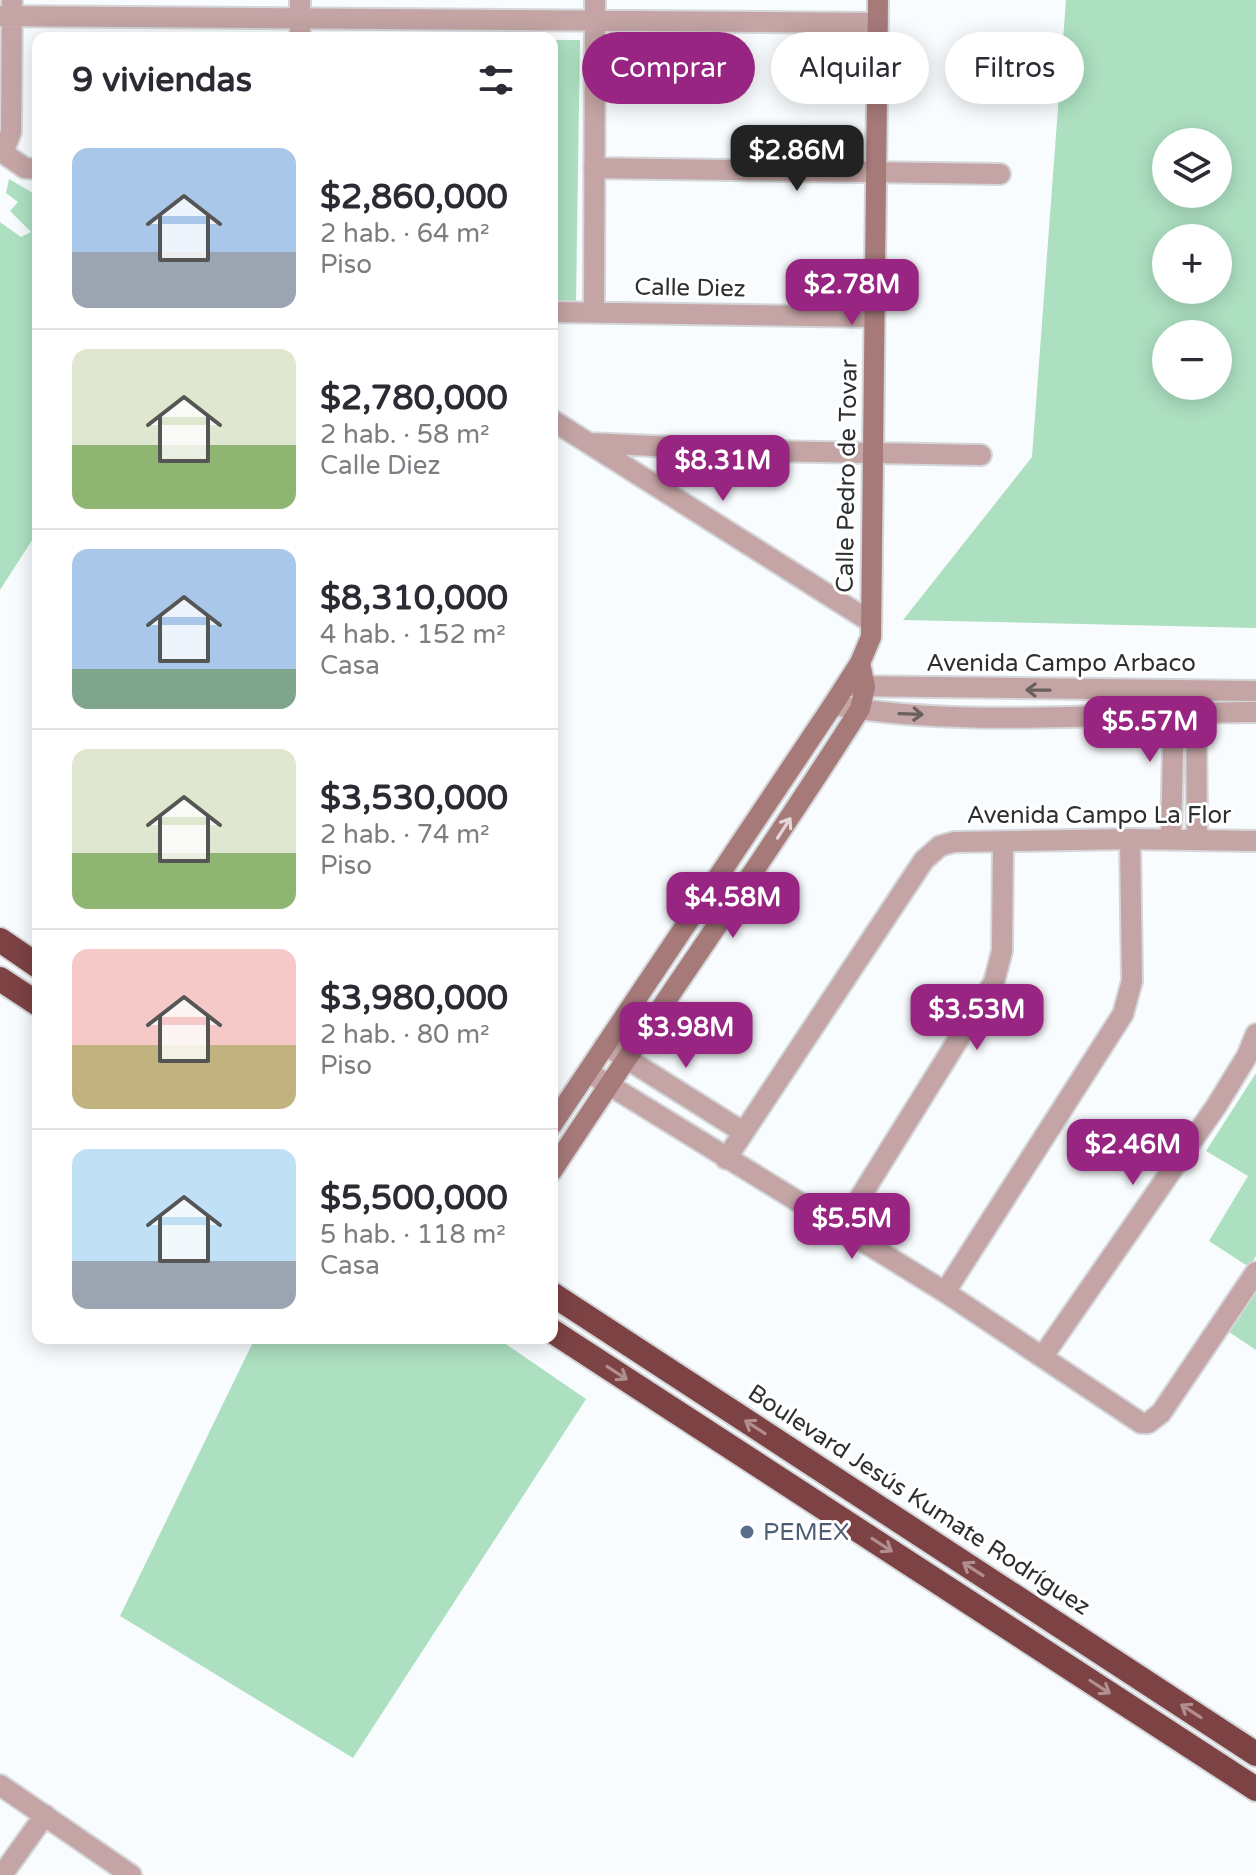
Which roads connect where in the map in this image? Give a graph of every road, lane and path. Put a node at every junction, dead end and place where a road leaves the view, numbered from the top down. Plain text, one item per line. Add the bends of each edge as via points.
1 (878, 0) edge
2 (595, 10) edge
3 (8, 11) edge
4 (300, 19) edge
5 (878, 23) junction
6 (2, 152) edge
7 (594, 168) junction
8 (32, 169) edge
9 (876, 172) junction
10 (1000, 174) dead end
11 (558, 312) edge
12 (594, 313) junction
13 (874, 317) junction
14 (558, 424) edge
15 (588, 443) junction
16 (873, 453) junction
17 (981, 455) dead end
18 (871, 622) junction
19 (860, 663) junction
20 (844, 686) junction
21 (865, 687) junction
22 (1174, 691) junction
23 (1197, 691) junction
24 (1256, 691) edge
25 (833, 705) junction
26 (860, 709) junction
27 (1196, 712) junction
28 (1256, 712) edge
29 (1173, 713) junction
30 (1130, 839) junction
31 (1171, 840) junction
32 (1197, 840) junction
33 (1256, 841) edge
34 (1003, 842) junction
35 (0, 940) edge
36 (32, 962) edge
37 (0, 979) edge
38 (32, 1000) edge
39 (1256, 1034) edge
40 (605, 1045) junction
41 (627, 1059) junction
42 (588, 1072) junction
43 (609, 1085) junction
44 (558, 1116) edge
45 (743, 1132) junction
46 (726, 1159) junction
47 (558, 1162) edge
48 (841, 1228) junction
49 (1256, 1272) edge
50 (945, 1292) junction
51 (562, 1300) edge
52 (558, 1335) edge
53 (1043, 1356) junction
54 (1256, 1754) edge
55 (0, 1785) edge
56 (1256, 1789) edge
57 (45, 1815) junction
58 (2, 1875) edge
59 (131, 1875) edge

1 - 5 street, Calle Pedro de Tovar
2 - 4 street
2 - 5 street
2 - 7 street
3 - 4 street
3 - 6 street via 11,132
5 - 9 street, Calle Pedro de Tovar
6 - 8 street
7 - 9 street
7 - 12 street
9 - 10 street
9 - 13 street, Calle Pedro de Tovar
11 - 12 street, Calle Diez
12 - 13 street, Calle Diez
13 - 16 street, Calle Pedro de Tovar
14 - 15 street
15 - 16 street
15 - 18 street
16 - 17 street
16 - 18 street, Calle Pedro de Tovar
18 - 19 street, Calle Pedro de Tovar
19 - 20 street
19 - 21 street
20 - 21 street, Avenida Campo Arbaco
20 - 25 street
22 -> 21 street, Avenida Campo Arbaco
21 - 26 street
22 - 23 street, Avenida Campo Arbaco
22 - 29 street
23 - 24 street, Avenida Campo Arbaco
23 - 27 street
25 - 26 street, Avenida Campo Arbaco
25 - 40 street
26 -> 29 street, Avenida Campo Arbaco via 976,716
41 -> 26 street
27 - 28 street, Avenida Campo Arbaco
27 - 29 street, Avenida Campo Arbaco
27 - 32 street
29 - 31 street
30 - 31 street, Avenida Campo La Flor
30 - 34 street, Avenida Campo La Flor
30 - 50 street via 1132,981 1123,1014
31 - 32 street, Avenida Campo La Flor
32 - 33 street, Avenida Campo La Flor
34 - 45 street, Avenida Campo La Flor via 954,842 929,854
34 - 48 street via 1002,951 994,982
35 - 36 highway
37 - 38 highway
39 - 53 street via 1217,1105
40 - 41 street
40 - 42 street
41 - 43 street
41 - 45 street
42 - 43 street
42 - 44 street
43 - 46 street
43 - 47 street
45 - 46 street, Avenida Campo La Flor
46 - 48 street
48 - 50 street
49 - 53 street via 1161,1413 1148,1423 1135,1421
50 - 53 street
54 -> 51 highway, Boulevard Jesús Kumate Rodríguez
52 -> 56 highway
55 - 57 street
57 - 58 street
57 - 59 street

